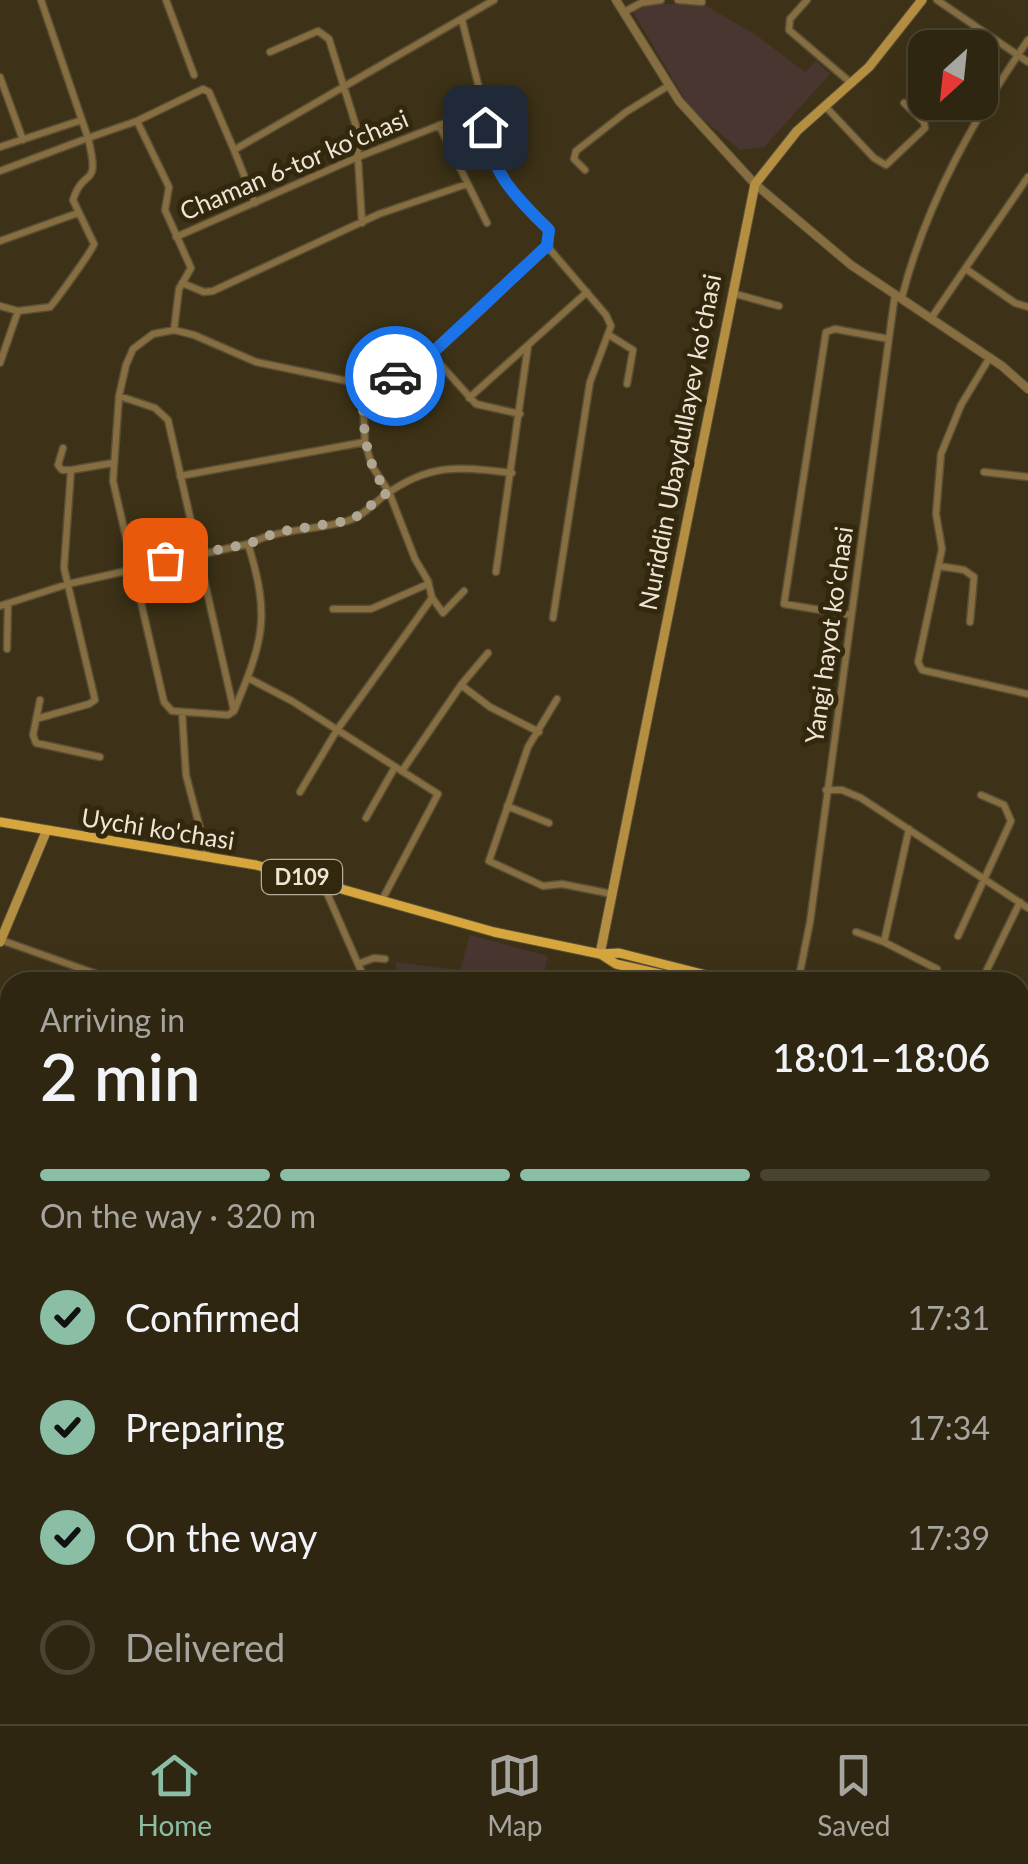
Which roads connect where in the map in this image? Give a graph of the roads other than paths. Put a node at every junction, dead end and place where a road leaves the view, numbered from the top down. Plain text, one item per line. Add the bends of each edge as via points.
1 (40, 0) edge
2 (166, 0) edge
3 (494, 0) edge
4 (616, 0) edge
5 (661, 0) edge
6 (678, 0) edge
7 (807, 0) edge
8 (922, 0) edge
9 (937, 0) edge
10 (702, 2) edge
11 (624, 12) junction
12 (462, 20) junction
13 (1028, 40) edge
14 (270, 52) dead end
15 (1018, 55) junction
16 (1028, 62) edge
17 (194, 75) dead end
18 (0, 78) edge
19 (852, 84) junction
20 (345, 86) junction
21 (668, 86) junction
22 (904, 103) dead end
23 (825, 106) junction
24 (484, 108) junction
25 (82, 120) junction
26 (138, 121) junction
27 (439, 125) junction
28 (88, 138) junction
29 (23, 140) junction
30 (0, 148) edge
31 (234, 150) junction
32 (358, 157) junction
33 (584, 170) dead end
34 (0, 172) edge
35 (1028, 176) edge
36 (467, 184) junction
37 (754, 184) junction
38 (254, 202) junction
39 (78, 213) junction
40 (362, 223) junction
41 (486, 223) dead end
42 (176, 237) junction
43 (0, 242) edge
44 (547, 246) junction
45 (966, 268) junction
46 (182, 282) junction
47 (587, 292) junction
48 (731, 292) junction
49 (899, 295) junction
50 (0, 306) edge
51 (778, 306) dead end
52 (1028, 307) edge
53 (18, 311) junction
54 (932, 317) junction
55 (174, 330) junction
56 (609, 334) junction
57 (889, 339) junction
58 (528, 346) junction
59 (431, 354) junction
60 (990, 357) junction
61 (0, 363) edge
62 (362, 384) junction
63 (627, 384) dead end
64 (1028, 389) edge
65 (119, 396) junction
66 (469, 398) junction
67 (520, 414) junction
68 (365, 442) junction
69 (62, 448) dead end
70 (113, 463) junction
71 (71, 470) junction
72 (984, 472) dead end
73 (512, 473) junction
74 (180, 476) junction
75 (1028, 477) edge
76 (388, 492) junction
77 (248, 544) junction
78 (196, 554) junction
79 (939, 566) junction
80 (133, 568) junction
81 (496, 572) dead end
82 (68, 584) junction
83 (428, 584) junction
84 (464, 591) dead end
85 (432, 598) junction
86 (4, 605) edge
87 (333, 609) dead end
88 (851, 615) junction
89 (553, 618) dead end
90 (970, 622) dead end
91 (7, 650) dead end
92 (488, 654) dead end
93 (248, 678) junction
94 (461, 685) junction
95 (1028, 694) edge
96 (557, 699) dead end
97 (40, 700) dead end
98 (234, 711) junction
99 (182, 712) junction
100 (36, 719) junction
101 (337, 730) junction
102 (539, 732) junction
103 (100, 757) dead end
104 (399, 769) junction
105 (826, 790) junction
106 (300, 792) dead end
107 (981, 794) dead end
108 (507, 806) junction
109 (366, 818) dead end
110 (0, 822) edge
111 (549, 824) dead end
112 (909, 829) junction
113 (46, 832) junction
114 (207, 855) junction
115 (984, 877) junction
116 (322, 882) junction
117 (612, 894) junction
118 (381, 901) junction
119 (1020, 902) junction
120 (1028, 908) edge
121 (856, 932) dead end
122 (958, 936) dead end
123 (1, 941) edge
124 (884, 942) junction
125 (600, 954) junction
126 (385, 959) dead end
127 (358, 964) junction
128 (937, 969) dead end
129 (89, 972) edge
130 (362, 972) edge
131 (652, 972) edge
132 (694, 972) edge
133 (800, 972) edge
134 (986, 972) edge

1 - 25 street
2 - 17 street
3 - 12 street
4 - 11 street
5 - 11 street
6 - 10 street
7 - 19 street via 790,18 789,30
8 - 19 main road, Nuriddin Ubaydullayev koʻchasi
9 - 15 street
11 - 21 street
12 - 20 street
12 - 24 street
13 - 15 street, Yangi hayot koʻchasi
14 - 20 street via 322,32
15 - 16 street
15 - 49 street, Yangi hayot koʻchasi via 976,120
18 - 29 street
19 - 23 main road, Nuriddin Ubaydullayev koʻchasi
20 - 31 street
20 - 32 street
21 - 33 street via 576,151
21 - 37 street
22 - 23 street via 925,128 886,165
23 - 37 main road, Nuriddin Ubaydullayev koʻchasi
24 - 27 street, Chaman 6-tor koʻchasi
24 - 44 street via 490,156 549,230
25 - 28 street
25 - 29 street
26 - 28 street
26 - 31 street via 207,90
26 - 42 street via 169,187 164,210
27 - 32 street, Chaman 6-tor koʻchasi
27 - 36 street
28 - 34 street
28 - 39 street via 94,171 74,194
29 - 30 street
31 - 38 street
32 - 38 street, Chaman 6-tor koʻchasi
32 - 40 street
35 - 45 street
36 - 40 street
36 - 41 street
37 - 48 main road, Nuriddin Ubaydullayev koʻchasi
37 - 49 street via 851,265
38 - 42 street, Chaman 6-tor koʻchasi
39 - 43 street
39 - 53 street via 92,252 50,307
40 - 46 street via 213,291
42 - 46 street via 192,268
44 - 47 street
44 - 59 street
45 - 52 street
45 - 54 street
46 - 55 street
47 - 56 street via 610,321
47 - 58 street
48 - 51 street
48 - 117 main road, Nuriddin Ubaydullayev koʻchasi
49 - 54 street
49 - 57 street, Yangi hayot koʻchasi
50 - 53 street
53 - 61 street
54 - 60 street
55 - 62 street via 256,362
55 - 65 street via 133,349
56 - 63 street via 633,350
56 - 89 street via 590,382
57 - 88 street, Yangi hayot koʻchasi
57 - 88 street via 826,332 784,604
58 - 66 street
58 - 67 street
59 - 62 street via 401,374
59 - 66 street
60 - 64 street
60 - 79 street via 941,454
62 - 68 street
65 - 70 street
65 - 74 street via 163,412
66 - 67 street
67 - 73 street
68 - 74 street
68 - 76 street
69 - 71 street via 58,465
70 - 71 street
70 - 80 street
71 - 82 street via 63,547
72 - 75 street
73 - 76 street via 448,467
73 - 81 street
74 - 78 street
76 - 77 street via 352,520
76 - 83 street
77 - 78 street
77 - 93 street via 263,628
78 - 80 street
78 - 98 street
79 - 90 street via 974,577
79 - 95 street via 919,667
80 - 82 street
80 - 99 street via 164,702
82 - 86 street
82 - 100 street via 95,700
83 - 85 street
83 - 87 street via 371,609
84 - 85 street via 442,613
85 - 101 street
86 - 91 street
88 - 105 street, Yangi hayot koʻchasi
92 - 94 street
93 - 98 street
93 - 101 street
94 - 102 street
94 - 104 street
96 - 102 street
97 - 100 street
98 - 99 street
99 - 114 street via 186,775
100 - 103 street via 36,743
101 - 104 street
101 - 106 street
102 - 108 street
104 - 109 street
104 - 118 street via 438,796
105 - 112 street via 849,792
105 - 133 street, Yangi hayot koʻchasi
107 - 115 street via 1004,805 1011,821
108 - 111 street
108 - 117 street via 490,864 544,886
110 - 113 main road, Uychi ko'chasi / D109
112 - 115 street
112 - 124 street
113 - 114 main road, Uychi ko'chasi / D109
113 - 123 main road
114 - 116 main road, Uychi ko'chasi / D109
115 - 119 street
115 - 122 street
116 - 118 main road, Uychi ko'chasi / D109
116 - 127 street
117 - 125 main road, Nuriddin Ubaydullayev koʻchasi
118 - 125 main road, Uychi ko'chasi / D109
119 - 120 street
119 - 134 street
121 - 124 street
123 - 129 street
124 - 128 street
125 - 131 main road, Uychi ko'chasi / D109
125 - 132 main road, Uychi ko'chasi / D109
126 - 127 street
127 - 130 street

